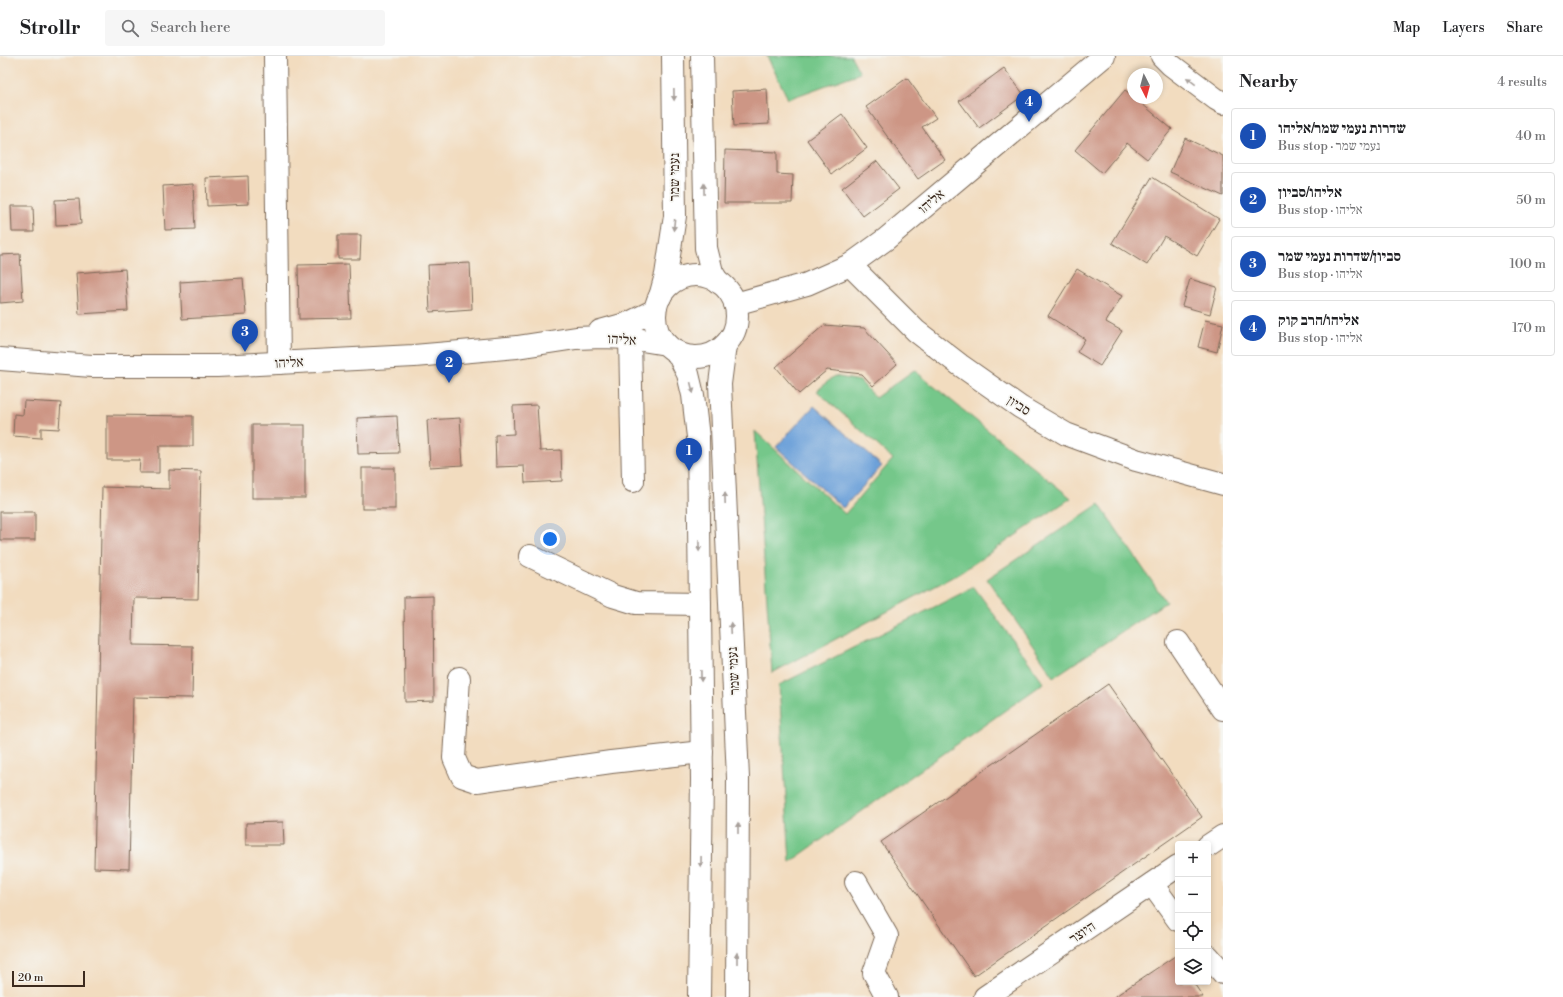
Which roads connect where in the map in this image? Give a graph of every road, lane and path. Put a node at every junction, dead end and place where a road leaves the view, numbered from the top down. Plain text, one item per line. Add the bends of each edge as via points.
1 (275, 56) edge
2 (673, 56) edge
3 (702, 56) edge
4 (1104, 56) edge
5 (1170, 59) edge
6 (1223, 103) edge
7 (850, 265) junction
8 (718, 282) junction
9 (658, 303) junction
10 (735, 304) junction
11 (576, 338) junction
12 (630, 338) junction
13 (725, 345) junction
14 (672, 348) junction
15 (0, 359) edge
16 (279, 363) junction
17 (633, 481) dead end
18 (1223, 484) edge
19 (530, 556) dead end
20 (700, 604) junction
21 (1178, 642) dead end
22 (459, 678) dead end
23 (1223, 709) edge
24 (702, 752) junction
25 (1223, 836) edge
26 (1211, 844) edge
27 (1175, 868) edge
28 (856, 882) dead end
29 (1152, 884) junction
30 (1175, 916) edge
31 (1211, 959) edge
32 (1223, 972) edge
33 (699, 997) edge
34 (737, 997) edge
35 (886, 997) edge
36 (985, 997) edge

1 - 16 street
2 -> 9 street, נעמי שמר via 674,216 666,275
8 -> 3 street via 712,272 706,248
4 - 7 street, אליהו via 886,238
6 -> 5 street
7 - 10 street, אליהו via 807,284
7 - 18 street, סביון via 916,330 960,365 1033,415 1066,434 1136,460
8 - 9 street via 708,277 686,277 667,288
8 - 10 street
9 - 11 street, אליהו via 629,323
9 - 14 street via 655,322 659,334
10 - 13 street via 736,326
11 - 12 street, אליהו
11 - 16 street, אליהו via 517,347 430,355
12 - 14 street, אליהו
12 - 17 street
13 - 14 street via 702,357 689,356
34 -> 13 street, נעמי שמר via 738,778 720,384
14 -> 20 street via 688,374 698,437
15 - 16 street, אליהו via 92,366 217,366
19 - 20 street via 613,596 636,603
20 -> 24 street
21 - 23 street
22 - 24 street via 454,758 462,776 477,781
24 -> 33 street
25 - 26 street
27 - 29 street, היוצר
28 - 35 street via 887,936 874,973
29 - 30 street
29 - 36 street, היוצר
31 - 32 street

